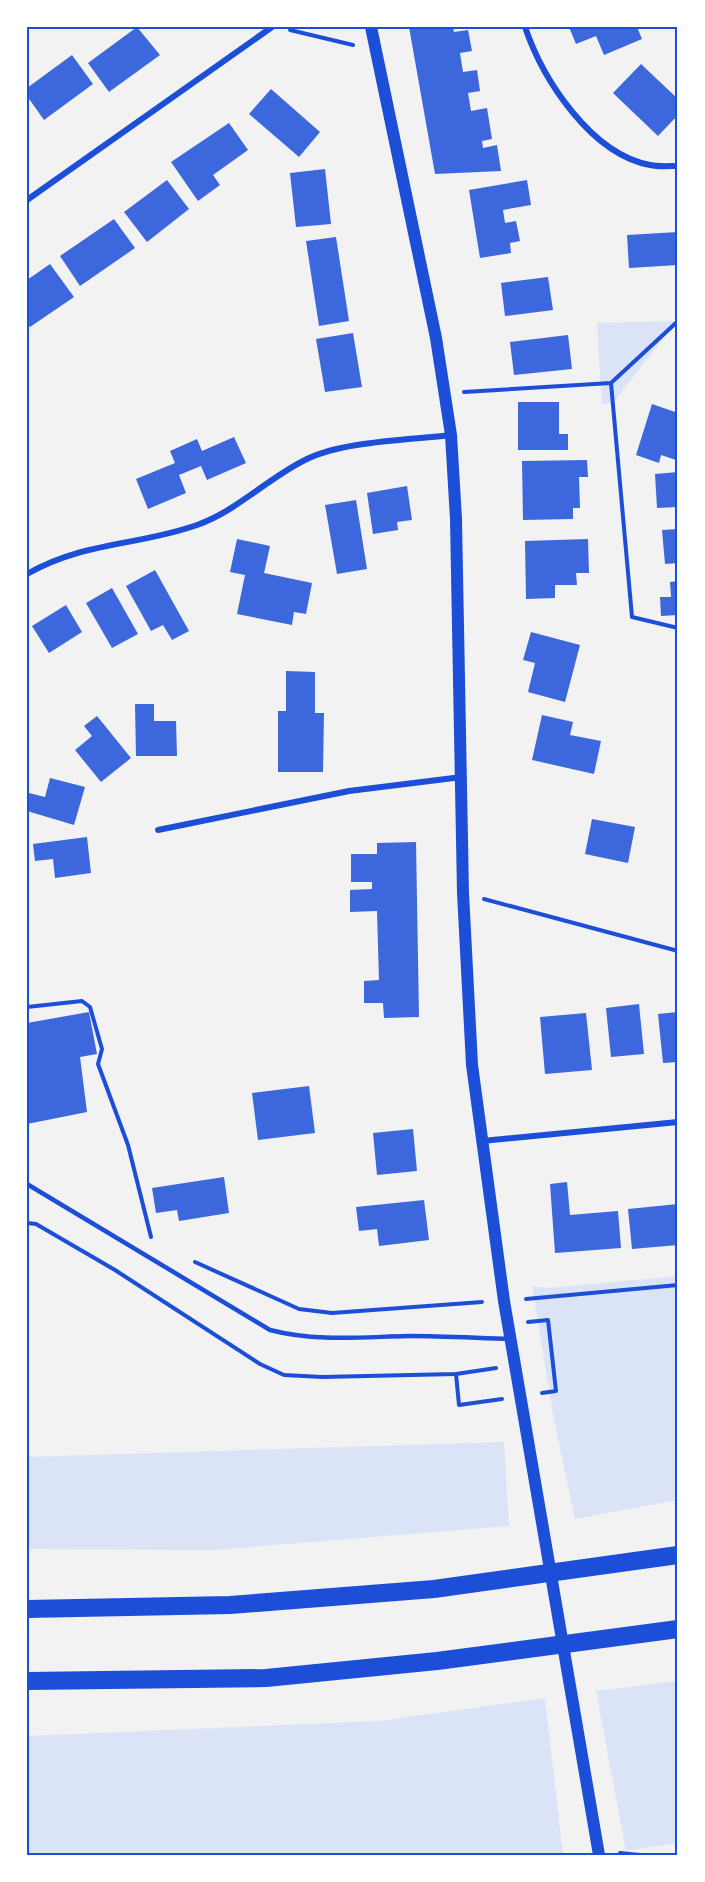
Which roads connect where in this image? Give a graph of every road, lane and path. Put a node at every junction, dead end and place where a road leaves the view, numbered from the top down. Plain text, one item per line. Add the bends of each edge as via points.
1 (371, 27) edge
2 (525, 27) edge
3 (272, 28) edge
4 (376, 54) junction
5 (678, 166) edge
6 (27, 200) edge
7 (678, 321) edge
8 (611, 382) junction
9 (445, 393) junction
10 (451, 435) junction
11 (27, 574) edge
12 (678, 628) edge
13 (462, 777) junction
14 (158, 830) dead end
15 (463, 893) junction
16 (678, 951) edge
17 (27, 1007) edge
18 (678, 1122) edge
19 (482, 1142) junction
20 (27, 1184) edge
21 (152, 1242) dead end
22 (194, 1261) dead end
23 (678, 1285) edge
24 (504, 1301) junction
25 (508, 1325) junction
26 (510, 1339) junction
27 (550, 1344) dead end
28 (678, 1555) edge
29 (27, 1609) edge
30 (678, 1629) edge
31 (27, 1681) edge
32 (599, 1855) edge

1 - 4 main road
2 - 5 street via 548,79 593,133 617,151 650,165
3 - 4 path via 345,42
3 - 6 street
4 - 9 main road
7 - 8 path
8 - 9 path
8 - 12 path via 632,617
9 - 10 main road
10 - 11 street via 339,449 309,458 199,525 88,549 54,559
10 - 13 main road
13 - 14 street via 349,791
13 - 15 main road
15 - 16 path
15 - 19 main road via 468,1021
17 - 21 path via 81,1001 90,1007 102,1049 98,1064 128,1145
18 - 19 street
19 - 24 main road
20 - 26 lane via 270,1330 325,1339
22 - 24 path via 299,1309 332,1313
23 - 24 path
24 - 25 main road
25 - 26 main road
25 - 27 path via 548,1320
26 - 32 main road
28 - 29 highway via 434,1589 230,1605
30 - 31 highway via 437,1661 266,1678

